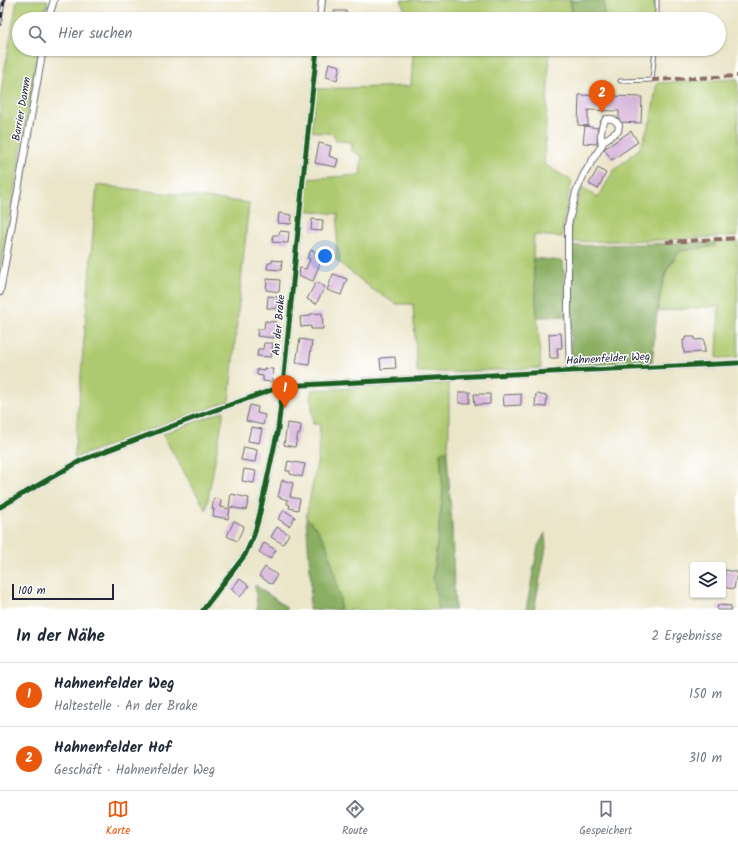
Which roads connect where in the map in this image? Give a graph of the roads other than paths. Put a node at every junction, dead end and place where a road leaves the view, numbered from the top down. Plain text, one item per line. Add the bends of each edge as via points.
1 (54, 0) edge
2 (322, 0) edge
3 (657, 0) edge
4 (50, 12) edge
5 (321, 12) edge
6 (657, 12) edge
7 (42, 56) edge
8 (316, 56) edge
9 (654, 56) edge
10 (620, 81) dead end
11 (602, 146) dead end
12 (0, 292) edge
13 (738, 363) edge
14 (570, 371) junction
15 (283, 386) junction
16 (0, 507) edge
17 (203, 610) edge

1 - 4 street
2 - 5 street
3 - 6 lane
7 - 12 street, Barrier Damm
8 - 15 street, An der Brake
9 - 10 lane via 652,80
11 - 14 street, Hahnenfelder Weg via 576,192 568,225
13 - 14 street, Hahnenfelder Weg
14 - 15 street, Hahnenfelder Weg
15 - 16 street, Hahnenfelder Weg via 82,460
15 - 17 street, An der Brake via 278,429 254,535 245,555

